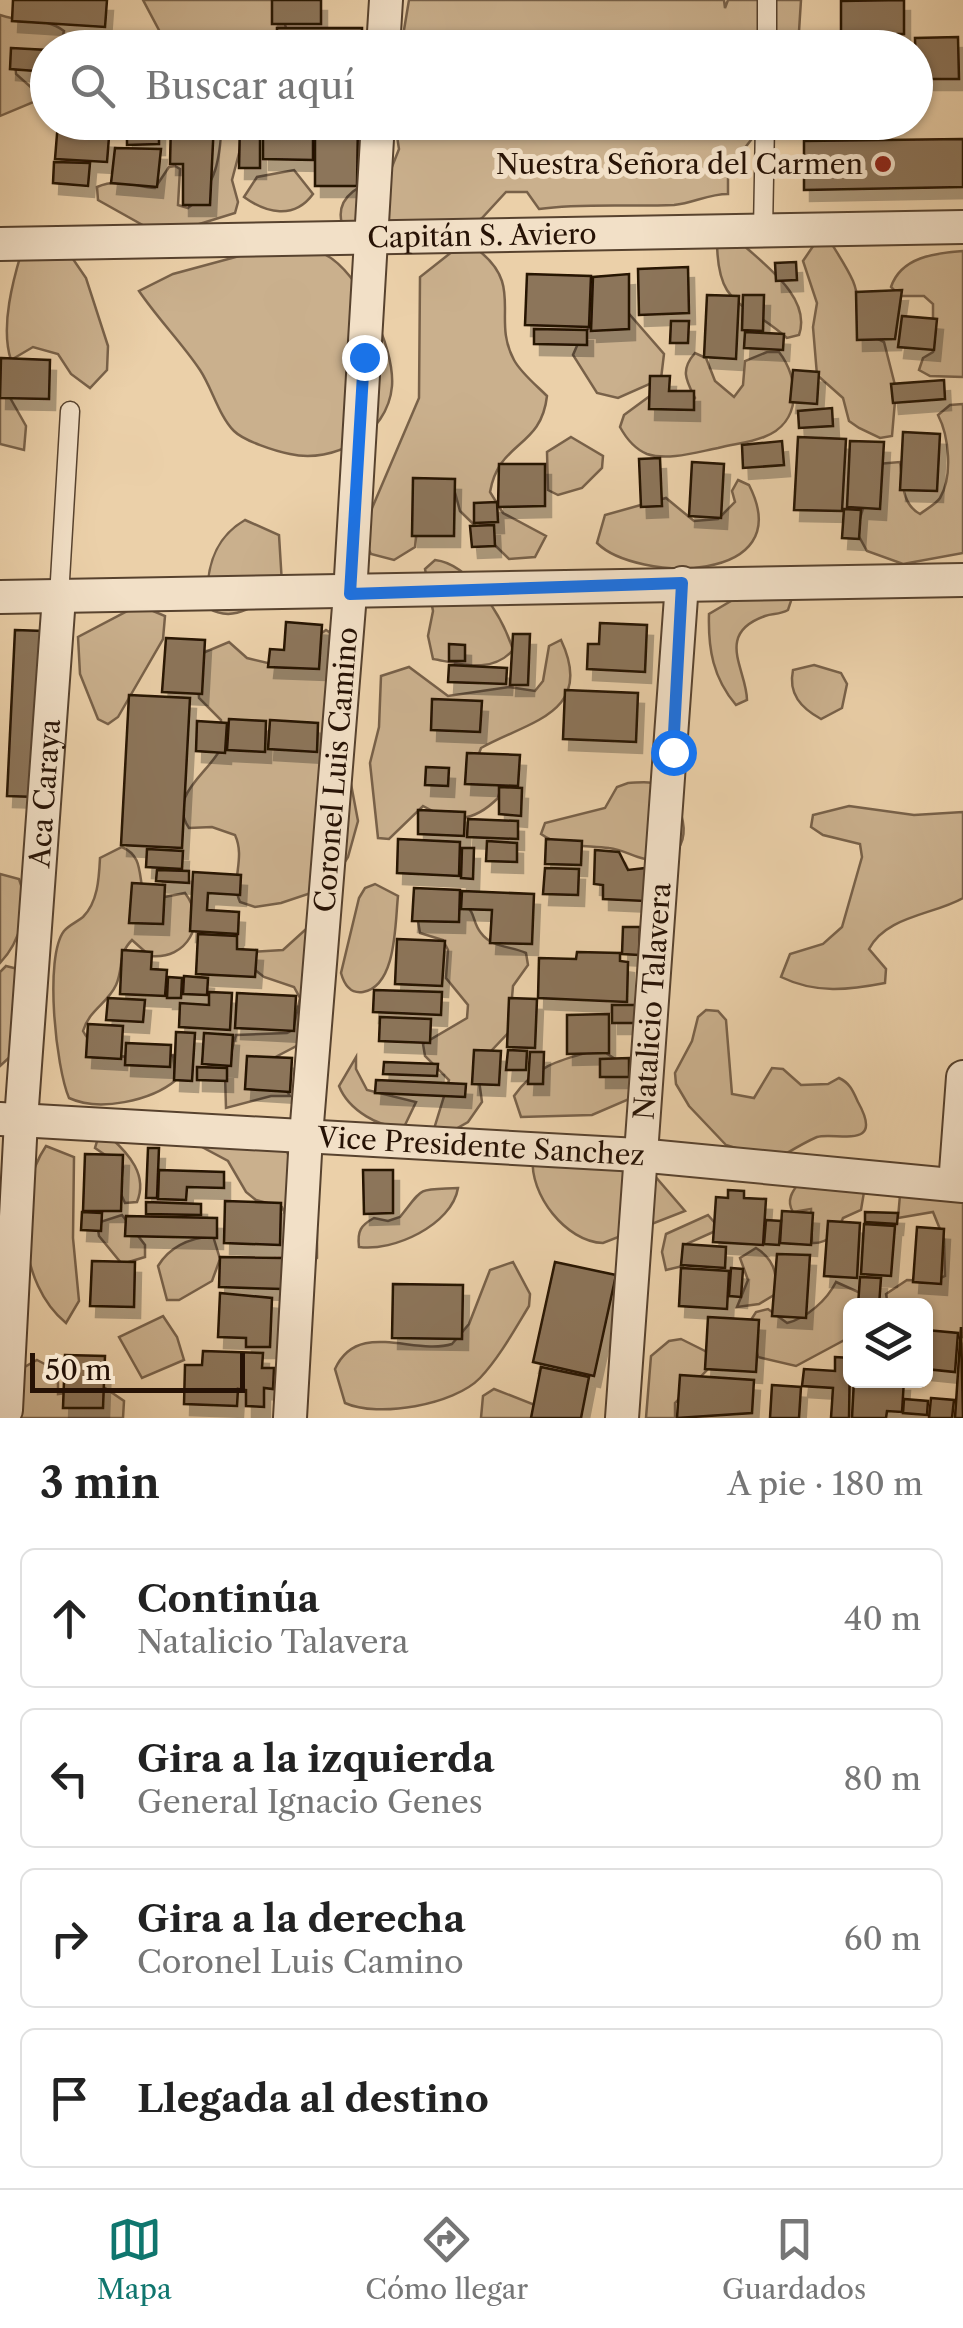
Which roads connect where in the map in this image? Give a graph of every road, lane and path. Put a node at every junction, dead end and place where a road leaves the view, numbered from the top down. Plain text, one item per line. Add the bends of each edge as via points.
1 (386, 0) edge
2 (768, 0) edge
3 (384, 30) edge
4 (767, 30) edge
5 (377, 140) edge
6 (765, 140) edge
7 (963, 227) edge
8 (763, 231) junction
9 (370, 239) junction
10 (0, 244) edge
11 (70, 411) dead end
12 (963, 580) edge
13 (682, 583) junction
14 (350, 594) junction
15 (59, 596) junction
16 (0, 597) edge
17 (963, 1077) edge
18 (11, 1119) edge
19 (306, 1136) junction
20 (638, 1155) junction
21 (959, 1186) edge
22 (6, 1410) dead end
23 (290, 1418) edge
24 (622, 1418) edge

1 - 3 street
2 - 4 lane
5 - 9 street, Coronel Luis Camino
6 - 8 lane
7 - 8 street, Capitán S. Aviero
8 - 9 street, Capitán S. Aviero
9 - 10 street, Capitán S. Aviero
9 - 14 street, Coronel Luis Camino
11 - 15 lane
12 - 13 street
13 - 14 street
13 - 20 street, Natalicio Talavera
14 - 15 street
14 - 19 street, Coronel Luis Camino
15 - 16 street
15 - 18 street, Aca Caraya
17 - 21 street
18 - 19 street, Vice Presidente Sanchez
18 - 22 street, Aca Caraya
19 - 20 street, Vice Presidente Sanchez
19 - 23 street, Coronel Luis Camino
20 - 21 street, Vice Presidente Sanchez
20 - 24 street, Natalicio Talavera

